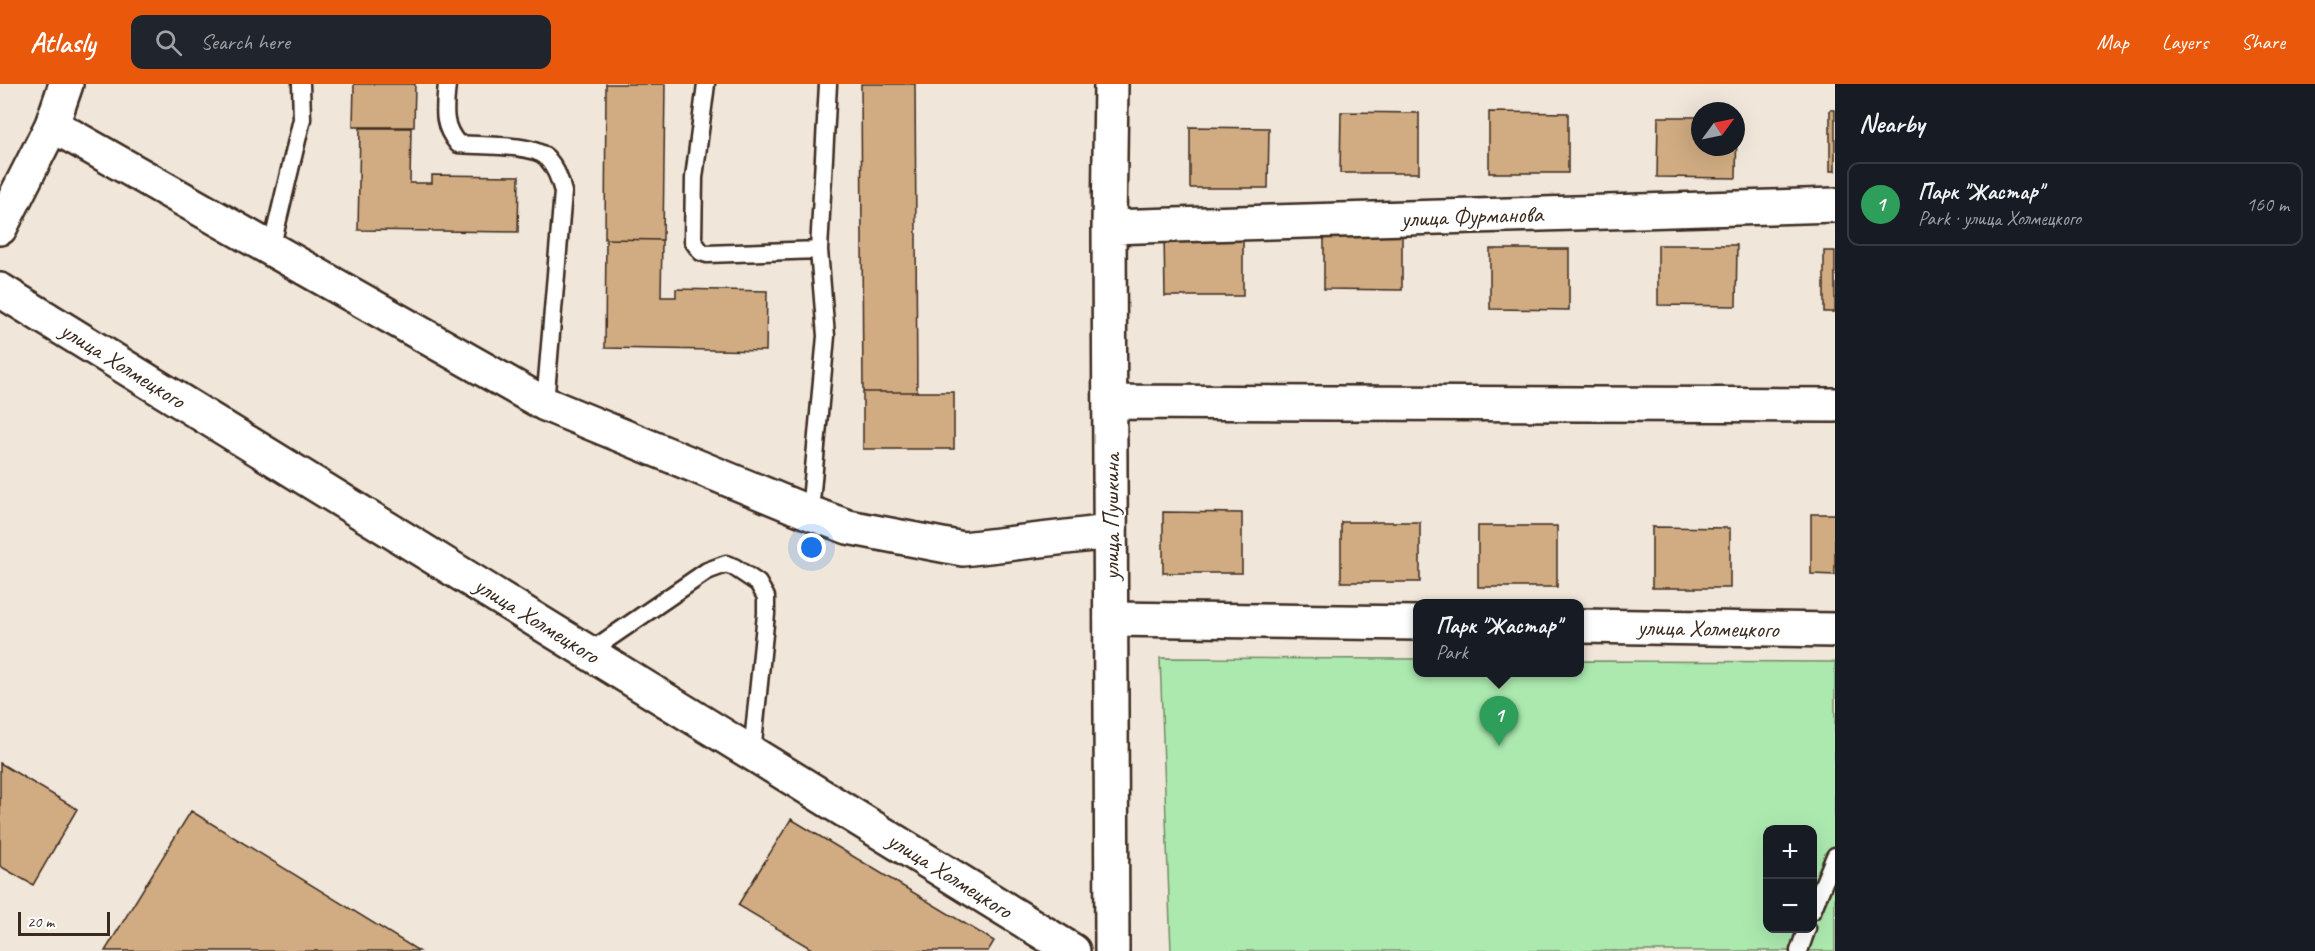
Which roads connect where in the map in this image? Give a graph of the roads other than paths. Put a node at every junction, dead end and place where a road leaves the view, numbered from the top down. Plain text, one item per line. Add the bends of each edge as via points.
1 (66, 84) edge
2 (302, 84) edge
3 (447, 84) edge
4 (706, 84) edge
5 (828, 84) edge
6 (1111, 84) edge
7 (52, 124) junction
8 (1835, 205) edge
9 (1109, 227) junction
10 (0, 228) edge
11 (271, 249) junction
12 (819, 250) junction
13 (0, 290) edge
14 (1110, 402) junction
15 (545, 404) junction
16 (1835, 405) edge
17 (810, 513) junction
18 (1110, 532) junction
19 (1111, 619) junction
20 (1413, 624) edge
21 (1584, 626) edge
22 (1835, 630) edge
23 (589, 652) junction
24 (752, 753) junction
25 (1835, 856) edge
26 (1817, 899) edge
27 (1805, 933) edge
28 (1073, 951) edge
29 (1112, 951) edge
30 (1799, 951) edge

1 - 7 street
2 - 11 lane via 302,119
3 - 15 lane via 444,119 458,144 530,149 545,156 559,175 563,192
4 - 12 lane via 694,178 693,241 698,249 707,254
5 - 12 lane
6 - 9 street, улица Пушкина
7 - 10 street
7 - 11 street
8 - 9 street, улица Фурманова
9 - 14 street, улица Пушкина
11 - 15 street
12 - 17 lane via 826,336
13 - 23 street, улица Холмецкого
14 - 16 street
14 - 18 street, улица Пушкина
15 - 17 street
17 - 18 street via 848,527 963,549
18 - 19 street, улица Пушкина
19 - 20 street
19 - 29 street, улица Пушкина
21 - 22 street, улица Холмецкого
23 - 24 street, улица Холмецкого
23 - 24 lane via 707,571 726,564 734,567 758,584 766,597
24 - 28 street, улица Холмецкого
25 - 26 lane
27 - 30 lane

